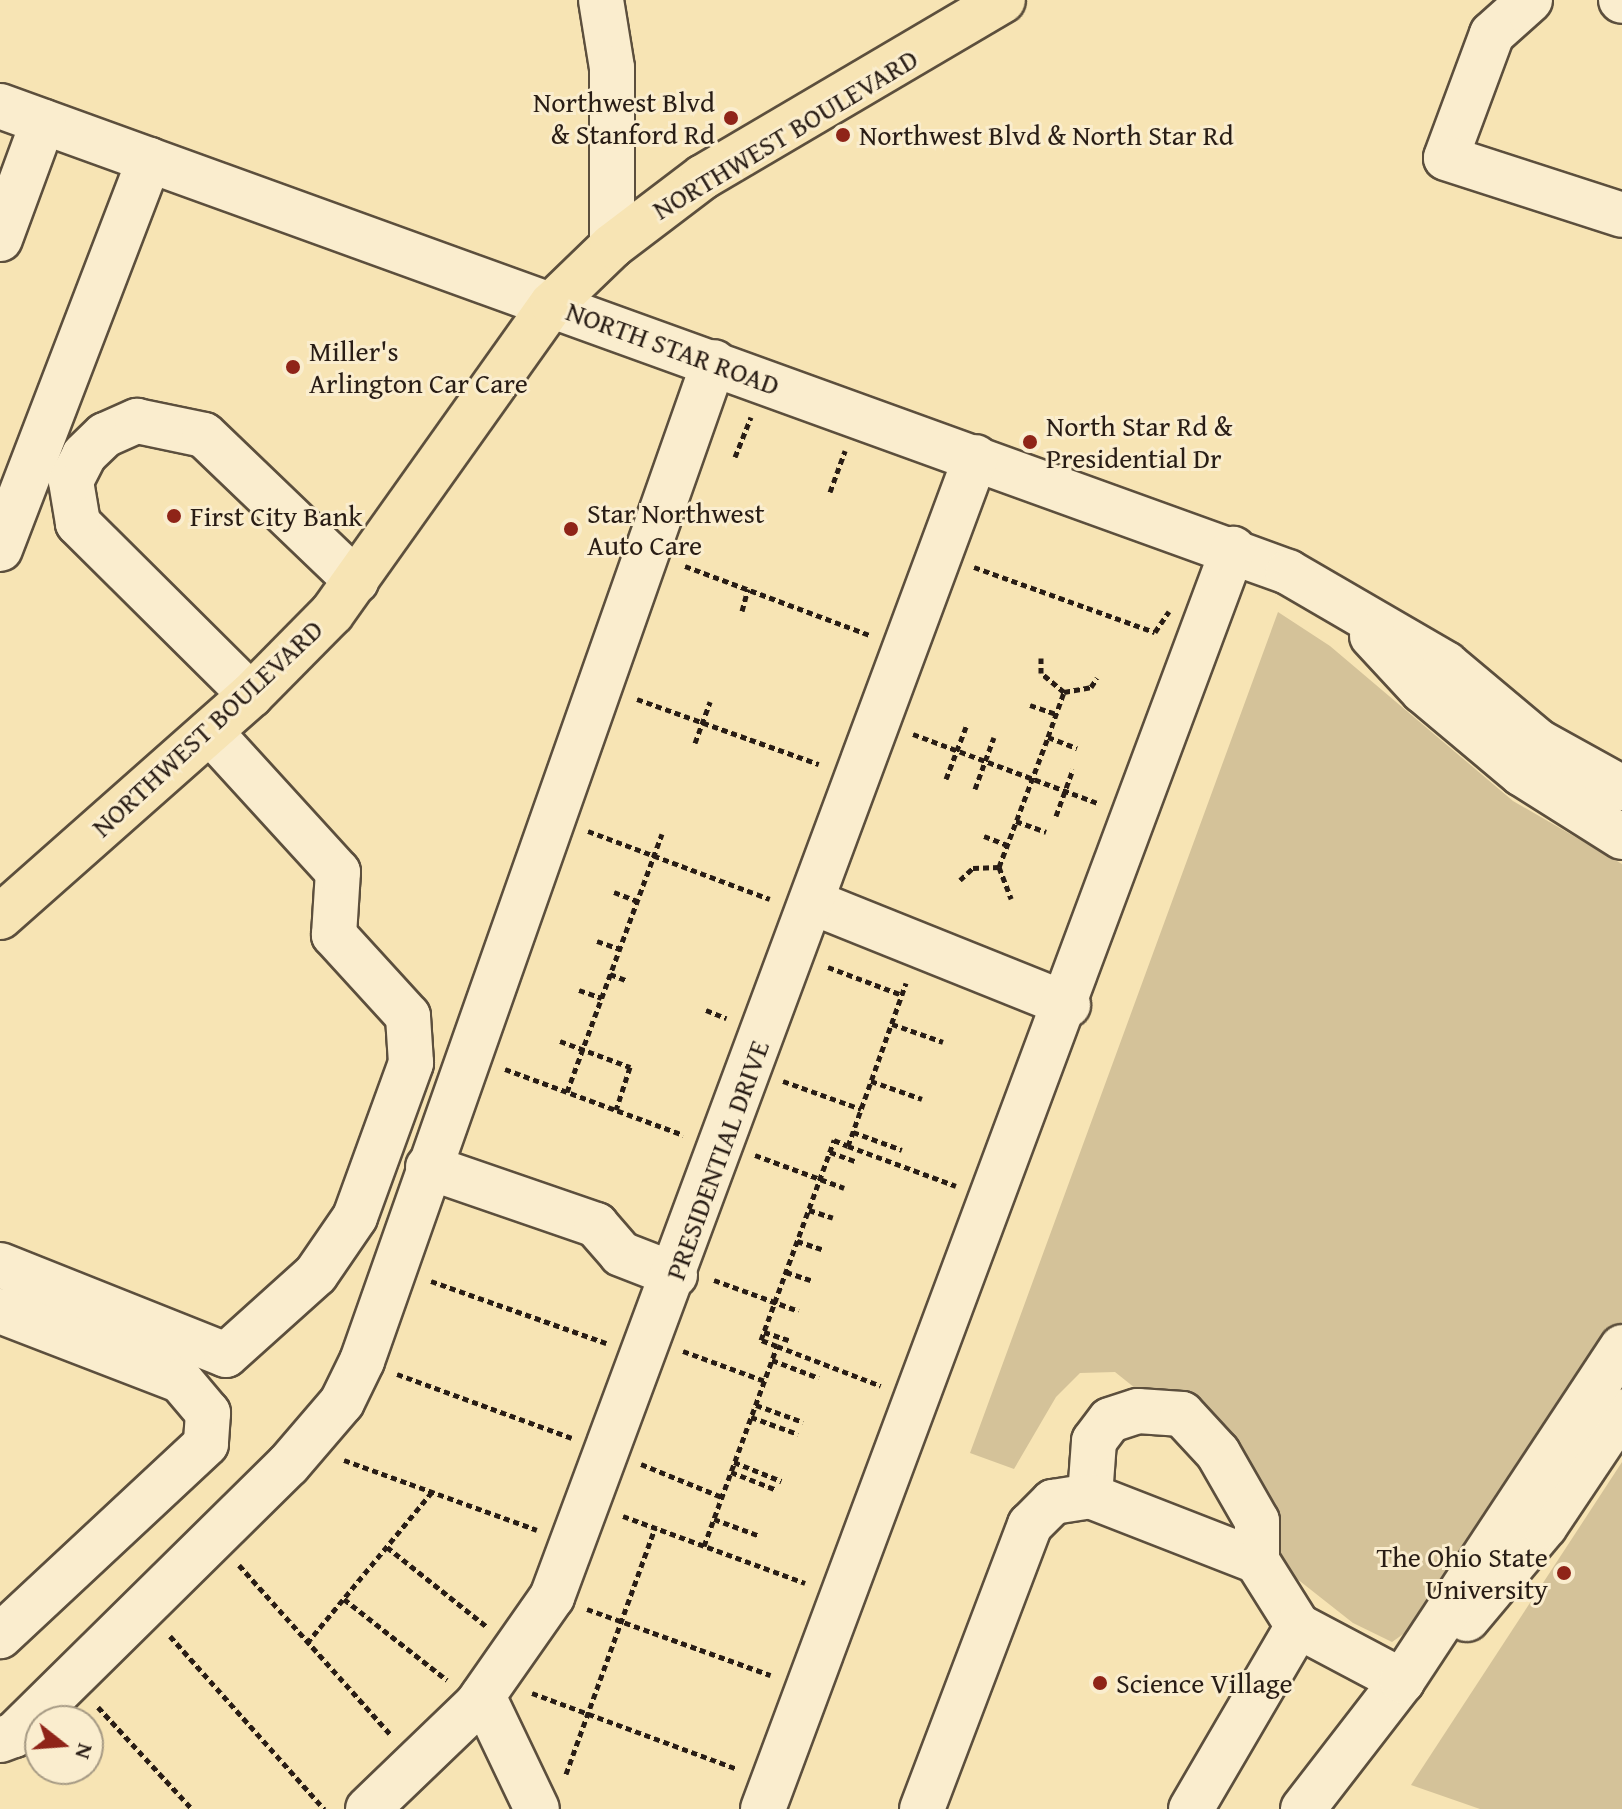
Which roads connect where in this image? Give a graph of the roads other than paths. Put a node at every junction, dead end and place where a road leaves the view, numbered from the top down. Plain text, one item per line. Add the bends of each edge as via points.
1 (601, 0) edge
2 (1003, 0) edge
3 (1530, 0) edge
4 (0, 106) edge
5 (43, 122) junction
6 (149, 160) junction
7 (1622, 215) edge
8 (0, 239) edge
9 (612, 246) junction
10 (552, 304) junction
11 (714, 362) junction
12 (976, 457) junction
13 (0, 549) edge
14 (1233, 549) junction
15 (356, 581) junction
16 (1341, 602) junction
17 (251, 695) junction
18 (210, 732) junction
19 (1622, 788) edge
20 (1622, 837) edge
21 (810, 908) junction
22 (0, 917) edge
23 (1068, 1005) junction
24 (428, 1167) junction
25 (0, 1265) edge
26 (676, 1271) junction
27 (0, 1311) edge
28 (1622, 1347) edge
29 (1622, 1411) edge
30 (1090, 1496) junction
31 (1257, 1561) junction
32 (1298, 1626) junction
33 (0, 1636) edge
34 (1402, 1681) junction
35 (500, 1685) junction
36 (0, 1740) edge
37 (758, 1792) edge
38 (550, 1796) edge
39 (368, 1809) edge
40 (922, 1809) edge
41 (1191, 1809) edge
42 (1303, 1809) edge

1 - 9 street via 612,68
2 - 9 main road, NORTHWEST BOULEVARD via 703,177
3 - 7 street via 1492,34 1446,158
4 - 5 street, NORTH STAR ROAD
5 - 6 street, NORTH STAR ROAD
5 - 8 street
6 - 10 street, NORTH STAR ROAD
6 - 13 street
9 - 10 main road, NORTHWEST BOULEVARD
10 - 11 street, NORTH STAR ROAD
10 - 15 main road, NORTHWEST BOULEVARD
11 - 12 street, NORTH STAR ROAD
11 - 24 street
12 - 14 street, NORTH STAR ROAD
12 - 21 street, PRESIDENTIAL DRIVE
14 - 16 street, NORTH STAR ROAD
14 - 23 street
15 - 17 main road, NORTHWEST BOULEVARD
15 - 17 street via 204,435 137,421 105,435 84,455 71,481 78,523
16 - 19 street, NORTH STAR ROAD via 1446,664 1539,742
16 - 20 street, NORTH STAR ROAD via 1423,691 1500,755
17 - 18 main road, NORTHWEST BOULEVARD
18 - 22 main road, NORTHWEST BOULEVARD
18 - 25 street via 338,872 334,935 408,1016 411,1063 355,1217 316,1274 226,1355
21 - 23 street
21 - 26 street, PRESIDENTIAL DRIVE
23 - 37 street via 809,1689
24 - 26 street via 596,1225 621,1254
24 - 36 street via 362,1361 342,1402 215,1537 14,1735
26 - 35 street, PRESIDENTIAL DRIVE via 576,1545
27 - 33 street via 181,1381 208,1413 206,1444
28 - 34 street
29 - 34 street via 1545,1526 1466,1621
30 - 31 street
30 - 31 street via 1094,1441 1110,1420 1138,1411 1182,1414 1218,1453 1257,1521
30 - 40 street via 1053,1502 1030,1525
31 - 32 street
32 - 34 street
32 - 41 street
34 - 42 street
35 - 38 street
35 - 39 street, PRESIDENTIAL DRIVE

